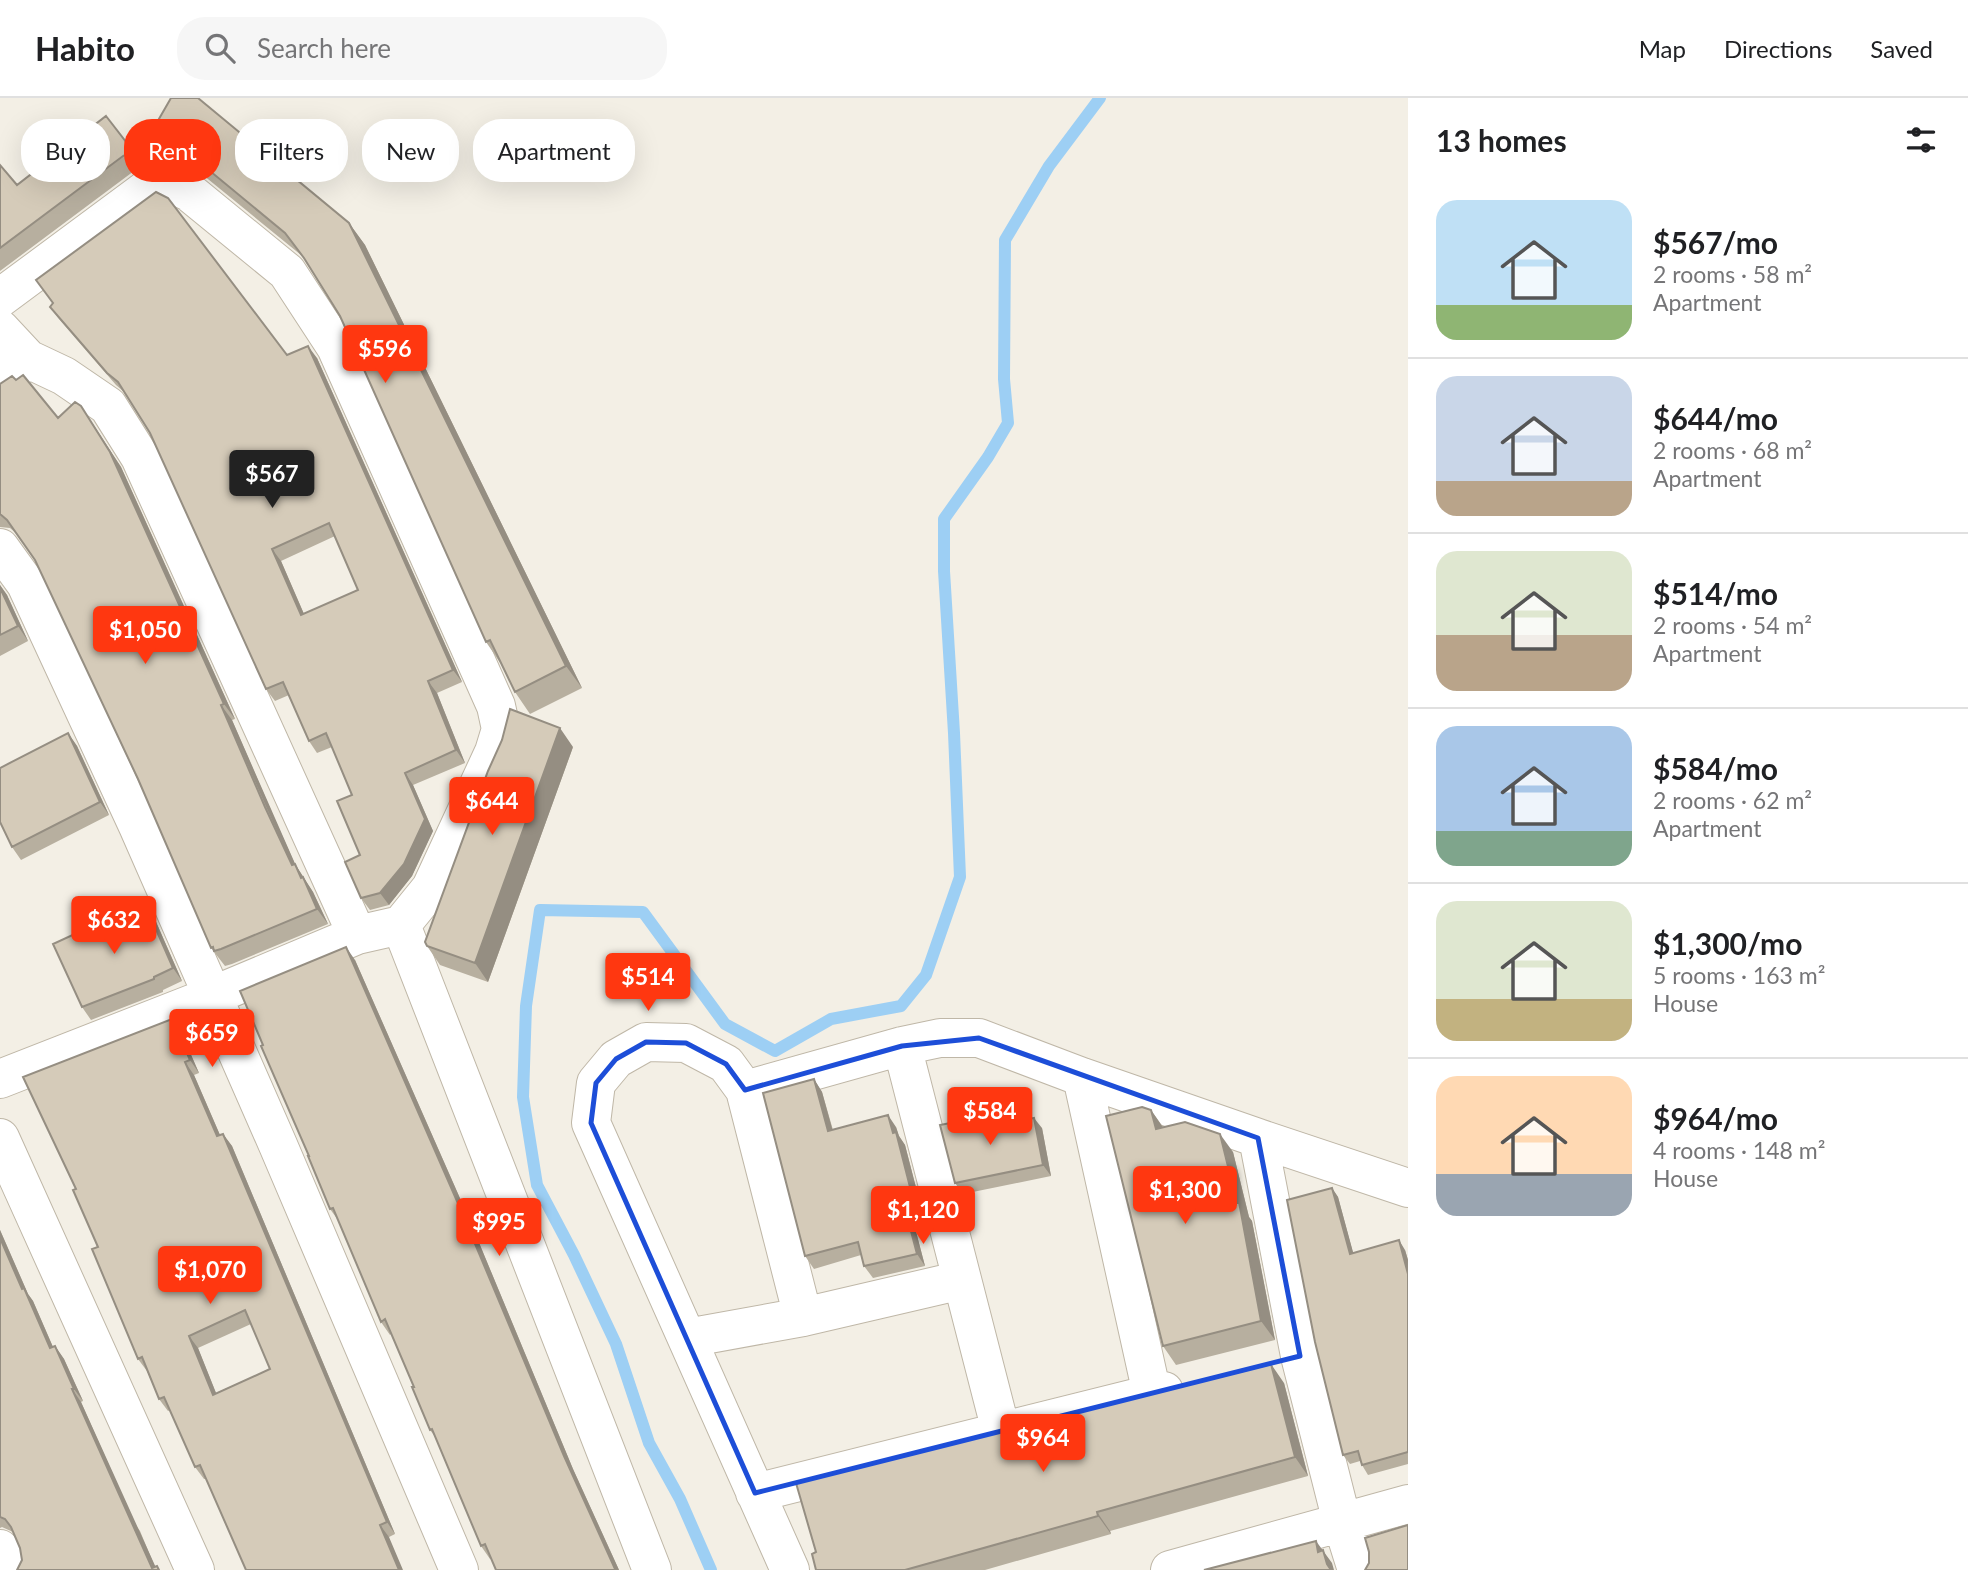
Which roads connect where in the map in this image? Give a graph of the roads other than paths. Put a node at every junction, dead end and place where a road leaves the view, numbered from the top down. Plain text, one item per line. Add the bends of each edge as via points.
1 (0, 298) edge
2 (0, 329) edge
3 (14, 370) edge
4 (0, 548) edge
5 (401, 925) junction
6 (356, 935) junction
7 (212, 996) junction
8 (902, 1046) junction
9 (1082, 1077) junction
10 (0, 1079) edge
11 (745, 1090) junction
12 (0, 1138) edge
13 (1258, 1138) junction
14 (1408, 1188) edge
15 (962, 1280) junction
16 (803, 1318) junction
17 (687, 1338) junction
18 (1193, 1384) edge
19 (1152, 1394) junction
20 (1001, 1431) junction
21 (755, 1493) junction
22 (1408, 1504) edge
23 (1342, 1522) junction
24 (0, 1549) edge
25 (9, 1570) edge
26 (195, 1570) edge
27 (459, 1570) edge
28 (652, 1570) edge
29 (790, 1570) edge
30 (1170, 1570) edge
31 (1357, 1570) edge

1 - 5 street via 165,180 188,192 287,272 336,347 496,706 501,729 431,888
2 - 3 street
3 - 6 street via 64,376 108,406 140,457
4 - 7 street via 26,584
5 - 6 street
5 - 28 street
6 - 7 street
7 - 10 street
7 - 27 street
8 - 9 street via 940,1038 979,1038
8 - 11 street
8 - 15 street
9 - 13 street
9 - 19 street
11 - 16 street
11 - 17 street via 726,1064 686,1043 646,1042 616,1059 596,1083 591,1123
12 - 26 street
13 - 14 street
13 - 23 street via 1286,1360
15 - 16 street
15 - 20 street
16 - 17 street
17 - 21 street
18 - 19 street
19 - 20 street
20 - 21 street
21 - 29 street
22 - 23 street
23 - 30 street
23 - 31 street
24 - 25 street

